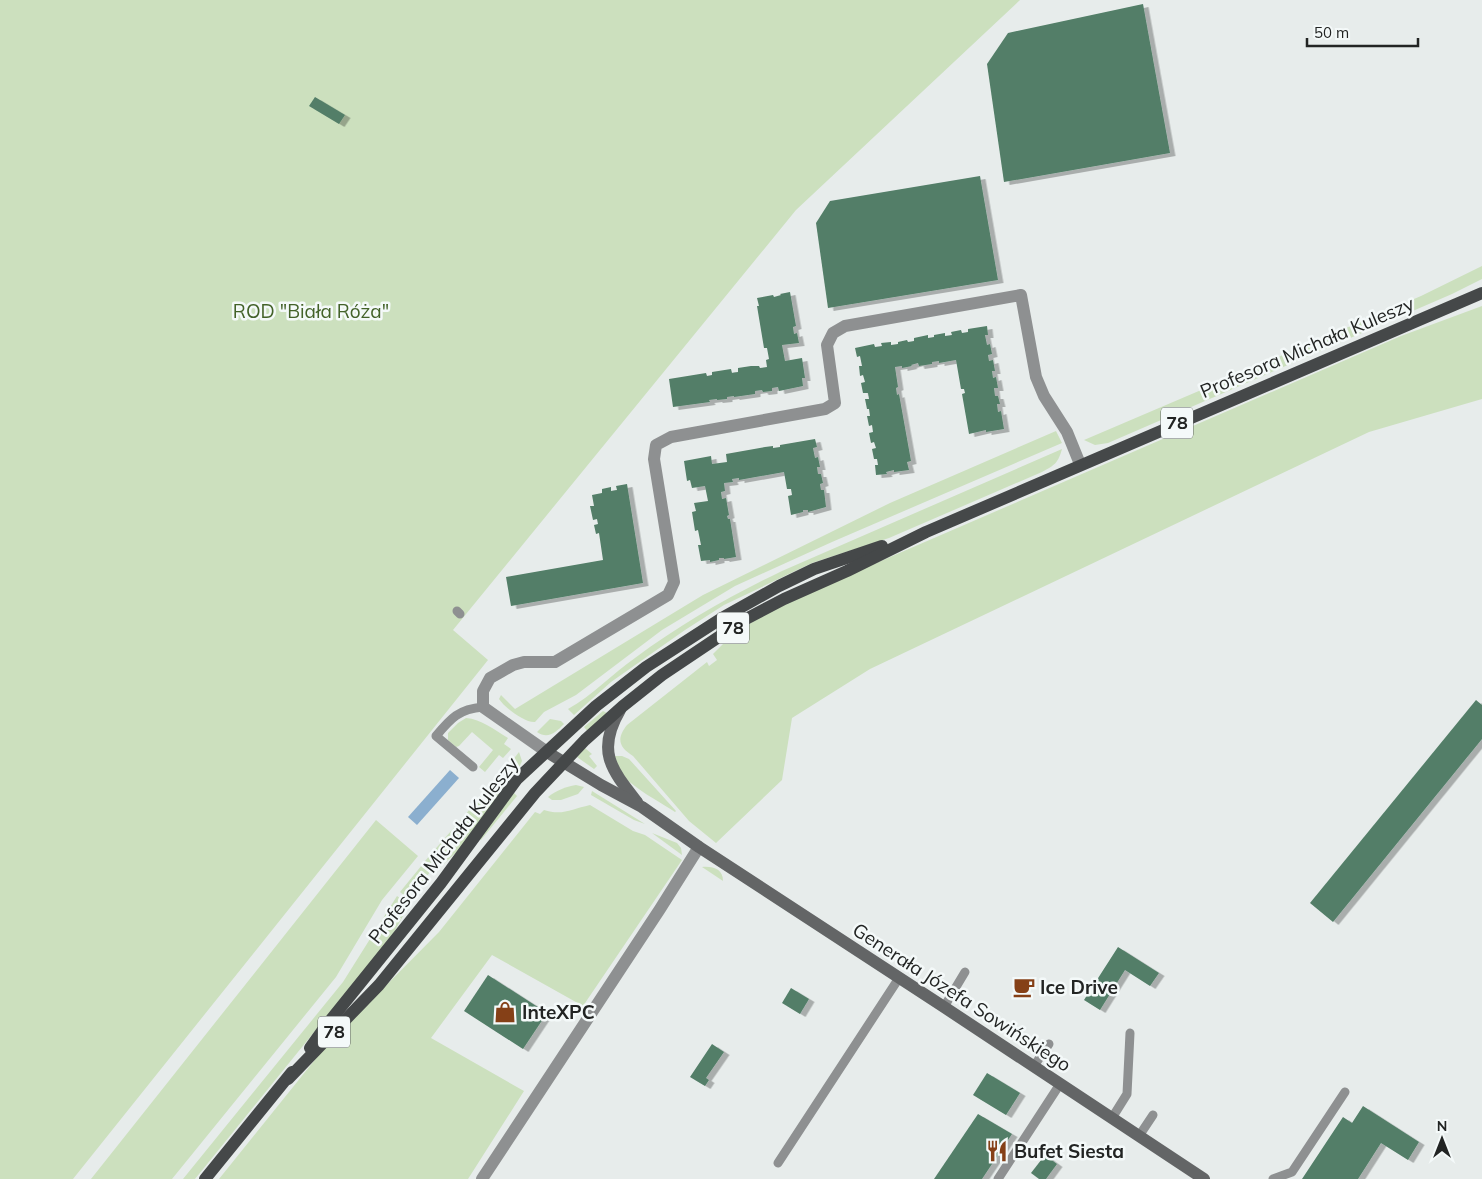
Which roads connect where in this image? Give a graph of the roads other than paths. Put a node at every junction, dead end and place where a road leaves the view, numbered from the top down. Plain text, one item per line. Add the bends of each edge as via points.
1 (1482, 293) edge
2 (1080, 464) junction
3 (926, 532) junction
4 (483, 704) junction
5 (623, 706) junction
6 (548, 752) junction
7 (564, 762) junction
8 (473, 767) dead end
9 (642, 807) junction
10 (699, 847) junction
11 (965, 972) dead end
12 (899, 978) junction
13 (944, 1007) junction
14 (1130, 1032) dead end
15 (1049, 1044) dead end
16 (1034, 1066) junction
17 (288, 1078) junction
18 (1060, 1084) junction
19 (1345, 1092) dead end
20 (1153, 1115) dead end
21 (1112, 1118) junction
22 (1139, 1136) junction
23 (778, 1163) dead end
24 (206, 1179) edge
25 (482, 1179) edge
26 (998, 1179) edge
27 (1204, 1179) edge
28 (1273, 1179) edge

1 - 2 main road, Profesora Michała Kuleszy / 78
2 - 3 main road, Profesora Michała Kuleszy / 78
2 - 4 street via 1067,432 1036,377 1021,295 845,326 832,333 827,345 835,403 825,409 671,437 656,445 654,459 674,582 668,595 555,662 524,662 499,673 498,682
3 - 5 main road, Profesora Michała Kuleszy / 78 via 744,620 662,675
3 - 6 main road, Profesora Michała Kuleszy / 78 via 814,569 722,618 646,667 596,706
4 - 6 street
4 - 8 lane via 455,716 436,736
5 - 7 main road, Profesora Michała Kuleszy / 78
5 - 9 street via 612,724 608,738 609,754 621,781
6 - 7 street, Generała Józefa Sowińskiego
6 - 17 main road, Profesora Michała Kuleszy / 78 via 517,779 441,883
7 - 9 street, Generała Józefa Sowińskiego
7 - 17 main road, Profesora Michała Kuleszy / 78 via 523,807 379,985
9 - 10 street, Generała Józefa Sowińskiego
10 - 12 street, Generała Józefa Sowińskiego
10 - 25 street
11 - 13 lane
12 - 13 street, Generała Józefa Sowińskiego
12 - 23 lane
13 - 16 street, Generała Józefa Sowińskiego
14 - 21 lane via 1127,1094
15 - 16 lane
16 - 18 street, Generała Józefa Sowińskiego
17 - 24 main road, Profesora Michała Kuleszy / 78
18 - 21 street, Generała Józefa Sowińskiego
18 - 26 lane
19 - 28 lane via 1292,1172
20 - 22 lane
21 - 22 street, Generała Józefa Sowińskiego
22 - 27 street, Generała Józefa Sowińskiego

